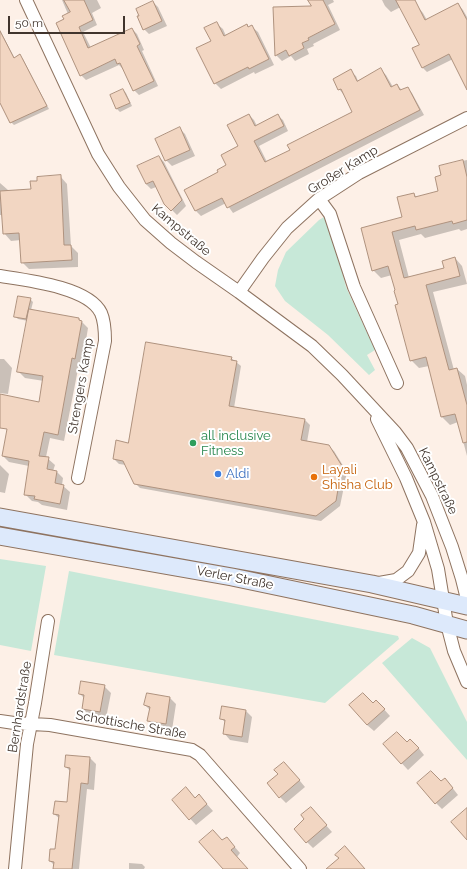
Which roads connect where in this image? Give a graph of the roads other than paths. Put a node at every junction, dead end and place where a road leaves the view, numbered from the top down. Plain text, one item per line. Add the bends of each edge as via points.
1 (26, 0) edge
2 (467, 118) edge
3 (319, 199) junction
4 (0, 276) edge
5 (239, 292) junction
6 (396, 383) dead end
7 (372, 408) junction
8 (78, 478) dead end
9 (0, 516) edge
10 (424, 522) junction
11 (0, 536) edge
12 (372, 584) junction
13 (467, 599) edge
14 (443, 600) junction
15 (467, 606) edge
16 (48, 621) dead end
17 (447, 624) junction
18 (467, 630) edge
19 (467, 682) edge
20 (0, 721) edge
21 (31, 724) junction
22 (15, 869) edge
23 (300, 869) edge

1 - 5 street, Kampstraße via 98,154 119,187 145,220 171,243
2 - 3 street, Großer Kamp via 359,174
3 - 5 street, Großer Kamp via 287,228
3 - 6 street via 330,214 354,287
4 - 8 street, Strengers Kamp via 71,290 86,297 100,312 106,341
5 - 7 street, Kampstraße via 312,346
7 - 10 street, Kampstraße
7 - 13 street, Kampstraße via 407,448 432,496 452,547
9 - 12 main road, Verler Straße
10 - 12 street via 419,553 408,571 396,580
10 - 14 street, Kampstraße via 438,569
11 - 17 main road, Verler Straße via 232,577 413,614
12 - 14 main road, Verler Straße
14 - 15 main road, Verler Straße
14 - 17 street, Kampstraße
16 - 21 street, Bernhardstraße
17 - 18 main road, Verler Straße
17 - 19 street, Kampstraße via 457,661
20 - 21 street, Schottische Straße
21 - 22 street, Bernhardstraße
21 - 23 street, Schottische Straße via 50,725 192,750 200,755

